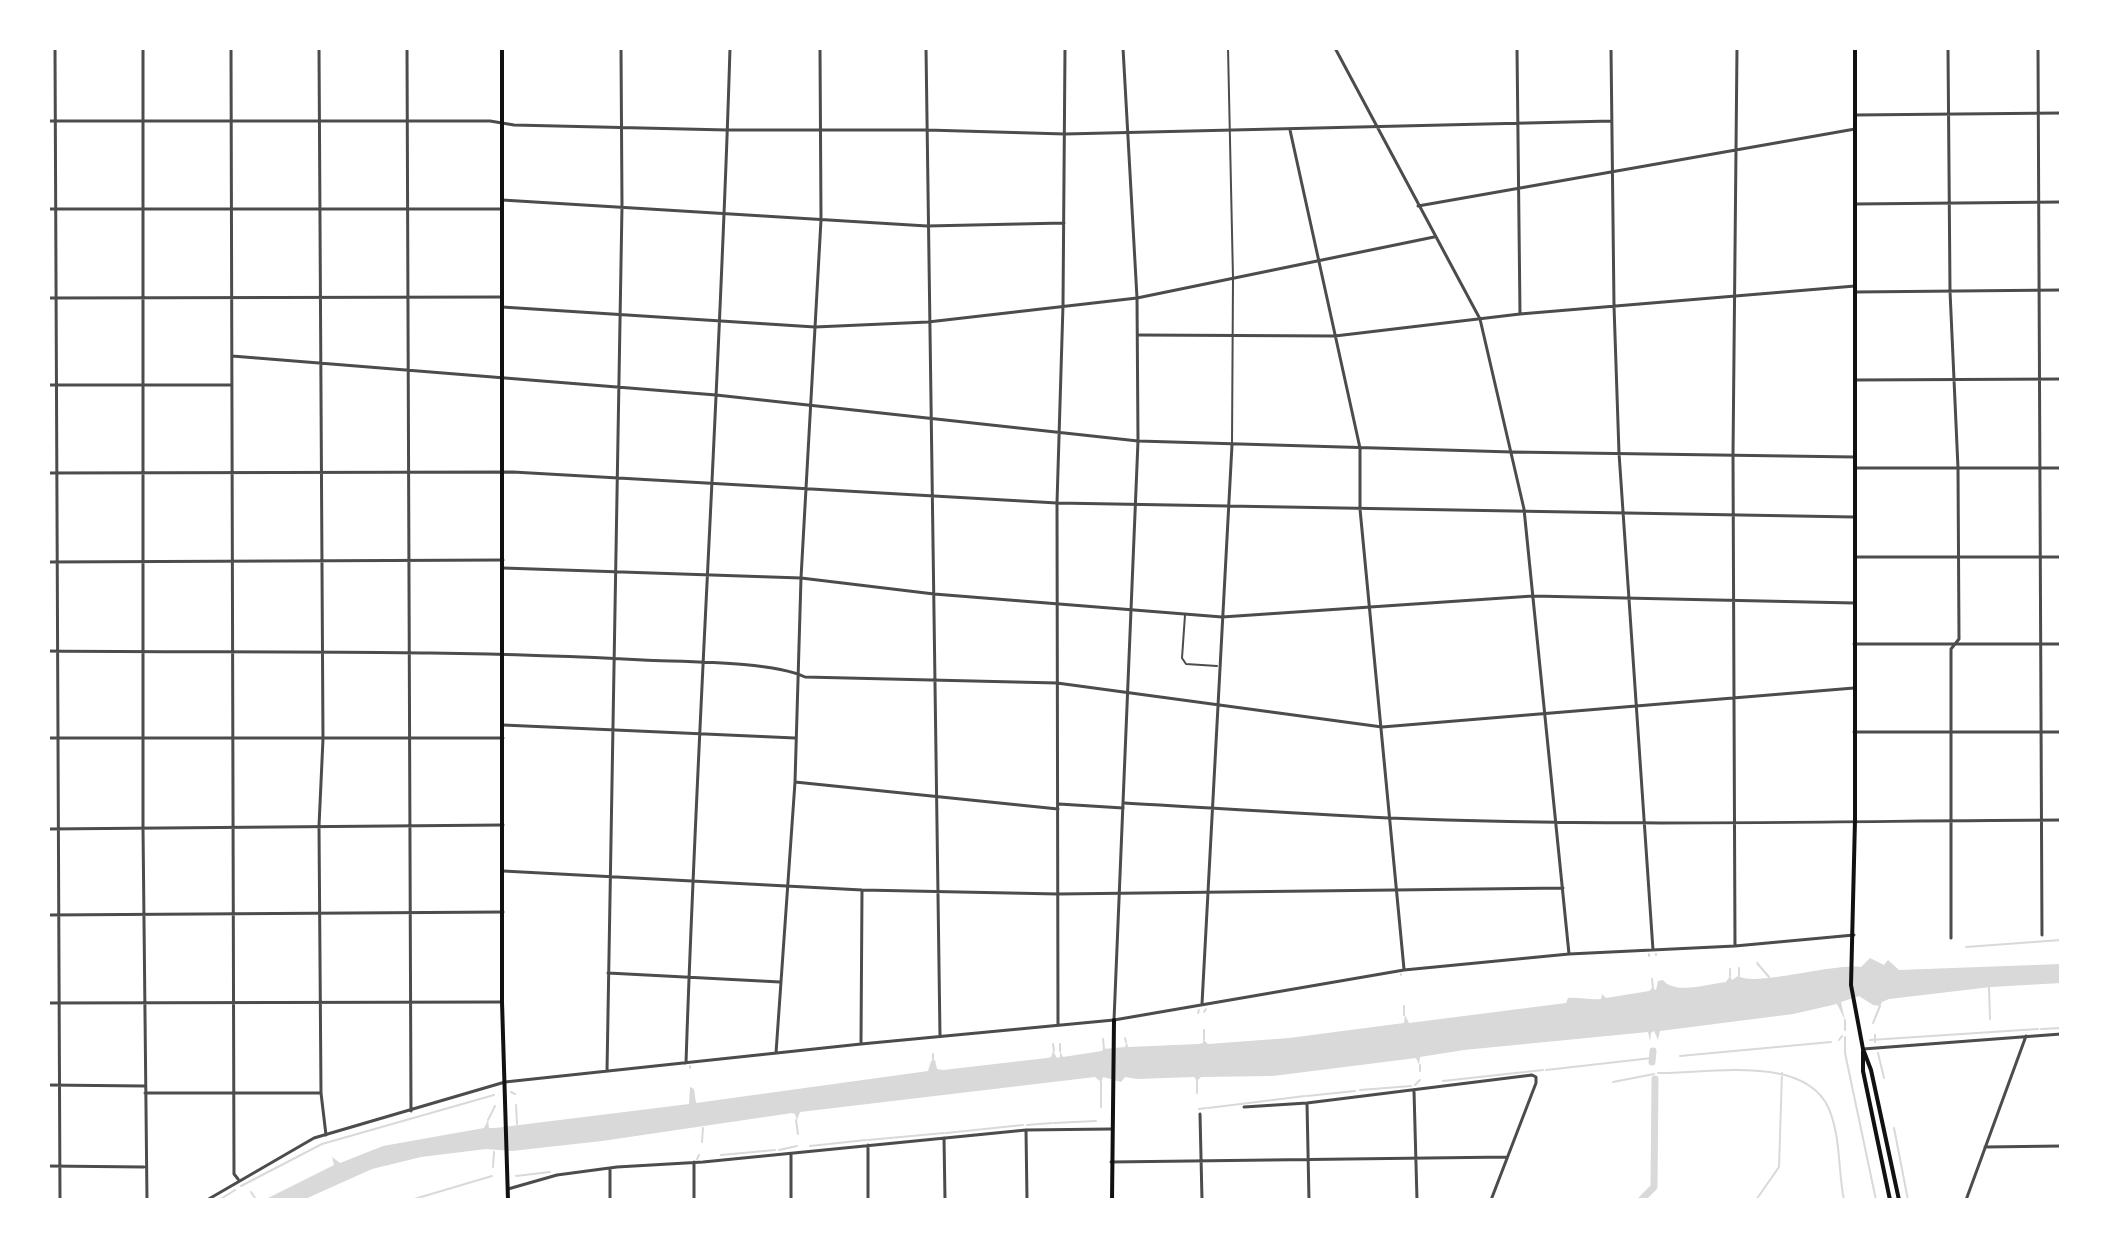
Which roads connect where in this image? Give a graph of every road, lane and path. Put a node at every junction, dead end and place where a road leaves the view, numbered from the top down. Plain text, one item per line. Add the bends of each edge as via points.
1 (55, 48) edge
2 (143, 48) edge
3 (231, 48) edge
4 (319, 48) edge
5 (407, 48) edge
6 (502, 48) edge
7 (621, 48) edge
8 (730, 48) edge
9 (820, 48) edge
10 (926, 48) edge
11 (1065, 48) edge
12 (1123, 48) edge
13 (1228, 48) edge
14 (1335, 48) edge
15 (1517, 48) edge
16 (1611, 48) edge
17 (1737, 48) edge
18 (1855, 48) edge
19 (1948, 48) edge
20 (2038, 48) edge
21 (2038, 113) junction
22 (2061, 113) edge
23 (1855, 115) junction
24 (1948, 115) junction
25 (48, 121) edge
26 (55, 121) junction
27 (143, 121) junction
28 (319, 121) junction
29 (407, 121) junction
30 (1611, 121) junction
31 (232, 122) junction
32 (502, 122) junction
33 (1518, 124) junction
34 (622, 126) junction
35 (1376, 128) junction
36 (822, 129) junction
37 (1855, 129) junction
38 (727, 130) junction
39 (927, 130) junction
40 (1290, 130) junction
41 (1231, 132) junction
42 (1127, 133) junction
43 (1065, 134) junction
44 (1737, 149) junction
45 (1612, 171) junction
46 (1518, 187) junction
47 (502, 200) junction
48 (2038, 202) junction
49 (2061, 202) edge
50 (1949, 203) junction
51 (1855, 204) junction
52 (622, 206) junction
53 (1418, 206) junction
54 (48, 209) edge
55 (56, 209) junction
56 (144, 209) junction
57 (407, 209) junction
58 (502, 209) junction
59 (232, 210) junction
60 (319, 210) junction
61 (724, 213) junction
62 (821, 220) junction
63 (1064, 223) junction
64 (927, 226) junction
65 (1434, 237) junction
66 (1319, 263) junction
67 (1233, 278) junction
68 (1855, 289) junction
69 (2038, 290) junction
70 (2061, 290) edge
71 (1950, 291) junction
72 (144, 297) junction
73 (232, 297) junction
74 (319, 297) junction
75 (408, 297) junction
76 (502, 297) junction
77 (1734, 297) junction
78 (48, 298) edge
79 (56, 298) junction
80 (1137, 298) junction
81 (1063, 305) junction
82 (1614, 306) junction
83 (502, 307) junction
84 (1520, 314) junction
85 (620, 315) junction
86 (1480, 319) junction
87 (718, 322) junction
88 (928, 322) junction
89 (815, 327) junction
90 (1138, 335) junction
91 (1335, 336) junction
92 (1233, 337) junction
93 (232, 356) junction
94 (320, 361) junction
95 (408, 369) junction
96 (503, 377) junction
97 (1953, 379) junction
98 (2038, 379) junction
99 (2061, 379) edge
100 (1855, 380) junction
101 (48, 385) edge
102 (56, 385) junction
103 (144, 385) junction
104 (232, 385) junction
105 (619, 387) junction
106 (716, 395) junction
107 (811, 406) junction
108 (930, 418) junction
109 (1060, 433) junction
110 (1138, 441) junction
111 (1232, 445) junction
112 (1360, 448) junction
113 (1512, 452) junction
114 (1619, 453) junction
115 (1733, 455) junction
116 (1855, 457) junction
117 (2039, 467) junction
118 (1855, 468) junction
119 (1958, 468) junction
120 (2061, 468) edge
121 (144, 472) junction
122 (408, 472) junction
123 (48, 473) edge
124 (56, 473) junction
125 (232, 473) junction
126 (503, 473) junction
127 (320, 474) junction
128 (617, 478) junction
129 (712, 484) junction
130 (807, 489) junction
131 (931, 497) junction
132 (1057, 503) junction
133 (1136, 504) junction
134 (1229, 506) junction
135 (1360, 509) junction
136 (1524, 509) junction
137 (1622, 511) junction
138 (1733, 513) junction
139 (1854, 517) junction
140 (1959, 556) junction
141 (1855, 557) junction
142 (2061, 557) edge
143 (2039, 558) junction
144 (407, 560) junction
145 (503, 560) junction
146 (145, 561) junction
147 (233, 561) junction
148 (321, 561) junction
149 (48, 562) edge
150 (57, 562) junction
151 (503, 568) junction
152 (616, 571) junction
153 (707, 575) junction
154 (801, 578) junction
155 (934, 594) junction
156 (1533, 596) junction
157 (1629, 599) junction
158 (1734, 602) junction
159 (1854, 603) junction
160 (1058, 604) junction
161 (1370, 607) junction
162 (1131, 609) junction
163 (1185, 614) junction
164 (1222, 617) junction
165 (1854, 644) junction
166 (1956, 644) junction
167 (2039, 644) junction
168 (2061, 644) edge
169 (321, 650) junction
170 (48, 651) edge
171 (57, 651) junction
172 (144, 651) junction
173 (234, 651) junction
174 (410, 652) junction
175 (503, 653) junction
176 (614, 658) junction
177 (702, 663) junction
178 (1219, 666) junction
179 (798, 674) junction
180 (934, 681) junction
181 (1057, 683) junction
182 (1854, 688) junction
183 (1129, 691) junction
184 (1734, 698) junction
185 (1217, 703) junction
186 (1636, 706) junction
187 (1546, 713) junction
188 (503, 725) junction
189 (1382, 727) junction
190 (613, 730) junction
191 (1854, 732) junction
192 (1952, 732) junction
193 (2040, 732) junction
194 (2061, 732) edge
195 (699, 735) junction
196 (48, 738) edge
197 (57, 738) junction
198 (143, 738) junction
199 (234, 738) junction
200 (410, 738) junction
201 (503, 738) junction
202 (796, 738) junction
203 (323, 739) junction
204 (795, 782) junction
205 (936, 797) junction
206 (1059, 804) junction
207 (1124, 806) junction
208 (1212, 808) junction
209 (1059, 809) junction
210 (1391, 818) junction
211 (1855, 820) junction
212 (1950, 820) junction
213 (2040, 820) junction
214 (2061, 820) edge
215 (1555, 821) junction
216 (1644, 822) junction
217 (1734, 823) junction
218 (503, 825) junction
219 (319, 826) junction
220 (234, 827) junction
221 (411, 827) junction
222 (143, 828) junction
223 (48, 829) edge
224 (58, 829) junction
225 (503, 870) junction
226 (611, 875) junction
227 (691, 879) junction
228 (787, 886) junction
229 (1563, 888) junction
230 (862, 890) junction
231 (1397, 891) junction
232 (937, 892) junction
233 (1207, 893) junction
234 (1058, 894) junction
235 (1120, 895) junction
236 (503, 912) junction
237 (410, 913) junction
238 (144, 914) junction
239 (234, 914) junction
240 (48, 915) edge
241 (58, 915) junction
242 (321, 915) junction
243 (1854, 935) junction
244 (2042, 935) dead end
245 (1951, 938) dead end
246 (1735, 946) junction
247 (1653, 950) junction
248 (1569, 954) junction
249 (1404, 970) junction
250 (608, 973) junction
251 (689, 976) junction
252 (780, 982) junction
253 (410, 1002) junction
254 (502, 1002) junction
255 (48, 1003) edge
256 (59, 1003) junction
257 (145, 1003) junction
258 (321, 1003) junction
259 (234, 1004) junction
260 (1202, 1006) junction
261 (1114, 1020) junction
262 (1058, 1025) junction
263 (2061, 1034) edge
264 (940, 1036) junction
265 (2026, 1036) junction
266 (861, 1044) junction
267 (1863, 1049) junction
268 (776, 1053) junction
269 (686, 1063) junction
270 (607, 1071) junction
271 (505, 1082) junction
272 (48, 1085) edge
273 (58, 1085) junction
274 (145, 1086) junction
275 (1414, 1091) junction
276 (234, 1092) junction
277 (145, 1093) junction
278 (321, 1093) junction
279 (1307, 1103) junction
280 (1244, 1107) dead end
281 (411, 1111) junction
282 (1200, 1114) dead end
283 (1111, 1129) junction
284 (1026, 1130) junction
285 (326, 1135) junction
286 (944, 1138) junction
287 (868, 1145) junction
288 (2061, 1146) edge
289 (1985, 1147) junction
290 (791, 1154) junction
291 (1507, 1157) junction
292 (1416, 1158) junction
293 (1308, 1159) junction
294 (1201, 1160) junction
295 (694, 1162) junction
296 (1111, 1162) junction
297 (48, 1166) edge
298 (59, 1167) junction
299 (145, 1167) junction
300 (610, 1168) junction
301 (239, 1180) junction
302 (508, 1189) junction
303 (60, 1200) edge
304 (147, 1200) edge
305 (207, 1200) edge
306 (508, 1200) edge
307 (610, 1200) edge
308 (694, 1200) edge
309 (791, 1200) edge
310 (868, 1200) edge
311 (945, 1200) edge
312 (1027, 1200) edge
313 (1112, 1200) edge
314 (1202, 1200) edge
315 (1309, 1200) edge
316 (1417, 1200) edge
317 (1491, 1200) edge
318 (1890, 1200) edge
319 (1899, 1200) edge
320 (1966, 1200) edge

1 - 26 street
2 - 27 street
3 - 31 street
4 - 28 street
5 - 29 street
6 - 32 main road
7 - 34 street
8 - 38 street
9 - 36 street
10 - 39 street
11 - 43 street
12 - 42 street
13 - 41 street
14 - 35 street
15 - 33 street
16 - 30 street
17 - 44 street
18 - 23 main road
19 - 24 street
20 - 21 street
21 - 22 street
21 - 24 street
21 - 48 street
23 - 24 street
23 - 37 main road
24 - 50 street
25 - 26 street
26 - 27 street
26 - 55 street
27 - 31 street
27 - 56 street
28 - 29 street
28 - 31 street
28 - 60 street
29 - 32 street
29 - 57 street
30 - 33 street
30 - 45 street
31 - 59 street
32 - 34 street
32 - 47 main road
33 - 35 street
33 - 46 street
34 - 38 street
34 - 52 street
35 - 40 street
35 - 53 street
36 - 38 street
36 - 39 street
36 - 62 street
37 - 44 street
37 - 51 main road
38 - 61 street
39 - 43 street
39 - 64 street
40 - 41 street
40 - 66 street
41 - 42 street
41 - 67 street
42 - 43 street
42 - 80 street
43 - 63 street
44 - 45 street
44 - 77 street
45 - 46 street
45 - 82 street
46 - 53 street
46 - 84 street
47 - 52 street
47 - 58 main road
48 - 49 street
48 - 50 street
48 - 69 street
50 - 51 street
50 - 71 street
51 - 68 main road
52 - 61 street
52 - 85 street
53 - 65 street
54 - 55 street
55 - 56 street
55 - 79 street
56 - 59 street
56 - 72 street
57 - 58 street
57 - 60 street
57 - 75 street
58 - 76 main road
59 - 60 street
59 - 73 street
60 - 74 street
61 - 62 street
61 - 87 street
62 - 64 street
62 - 89 street
63 - 64 street
63 - 81 street
64 - 88 street
65 - 66 street
65 - 86 street
66 - 67 street
66 - 91 street
67 - 80 street
67 - 92 street
68 - 71 street
68 - 77 street
68 - 100 main road
69 - 70 street
69 - 71 street
69 - 98 street
71 - 97 street
72 - 73 street
72 - 79 street
72 - 103 street
73 - 74 street
73 - 93 street
74 - 75 street
74 - 94 street
75 - 76 street
75 - 95 street
76 - 83 main road
77 - 82 street
77 - 115 street
78 - 79 street
79 - 102 street
80 - 81 street
80 - 90 street
81 - 88 street
81 - 109 street
82 - 84 street
82 - 114 street
83 - 85 street
83 - 96 main road
84 - 86 street
85 - 87 street
85 - 105 street
86 - 91 street
86 - 113 street
87 - 89 street
87 - 106 street
88 - 89 street
88 - 108 street
89 - 107 street
90 - 92 street
90 - 110 street
91 - 92 street
91 - 112 street
92 - 111 street
93 - 94 street
93 - 104 street
94 - 95 street
94 - 127 street
95 - 96 street
95 - 122 street
96 - 105 street
96 - 126 main road
97 - 98 street
97 - 100 street
97 - 119 street
98 - 99 street
98 - 117 street
100 - 116 main road
101 - 102 street
102 - 103 street
102 - 124 street
103 - 104 street
103 - 121 street
104 - 125 street
105 - 106 street
105 - 128 street
106 - 107 street
106 - 129 street
107 - 108 street
107 - 130 street
108 - 109 street
108 - 131 street
109 - 110 street
109 - 132 street
110 - 111 street
110 - 133 street
111 - 112 street
111 - 134 street
112 - 113 street
112 - 135 street
113 - 114 street
113 - 136 street
114 - 115 street
114 - 137 street
115 - 116 street
115 - 138 street
116 - 118 main road
117 - 119 street
117 - 120 street
117 - 143 street
118 - 119 street
118 - 139 main road
119 - 140 street
121 - 124 street
121 - 125 street
121 - 146 street
122 - 126 street
122 - 127 street
122 - 144 street
123 - 124 street
124 - 150 street
125 - 127 street
125 - 147 street
126 - 128 street
126 - 145 main road
127 - 148 street
128 - 129 street
128 - 152 street
129 - 130 street
129 - 153 street
130 - 131 street
130 - 154 street
131 - 132 street
131 - 155 street
132 - 133 street
132 - 160 street
133 - 134 street
133 - 162 street
134 - 135 street
134 - 164 street
135 - 136 street
135 - 161 street
136 - 137 street
136 - 156 street
137 - 138 street
137 - 157 street
138 - 139 street
138 - 158 street
139 - 141 main road
140 - 141 street
140 - 143 street
140 - 166 street
141 - 159 main road
142 - 143 street
143 - 167 street
144 - 145 street
144 - 148 street
144 - 174 street
145 - 151 main road
146 - 147 street
146 - 150 street
146 - 172 street
147 - 148 street
147 - 173 street
148 - 169 street
149 - 150 street
150 - 171 street
151 - 152 street
151 - 175 main road
152 - 153 street
152 - 176 street
153 - 154 street
153 - 177 street
154 - 155 street
154 - 179 street
155 - 160 street
155 - 180 street
156 - 157 street
156 - 161 street
156 - 187 street
157 - 158 street
157 - 186 street
158 - 159 street
158 - 184 street
159 - 165 main road
160 - 162 street
160 - 181 street
161 - 164 street
161 - 189 street
162 - 163 street
162 - 183 street
163 - 164 street
163 - 178 street via 1182,658 1186,664
164 - 178 street
165 - 166 street
165 - 182 main road
166 - 167 street
166 - 192 street via 1951,649
167 - 168 street
167 - 193 street
169 - 173 street
169 - 174 street
169 - 203 street
170 - 171 street
171 - 172 street
171 - 197 street
172 - 173 street
172 - 198 street
173 - 199 street
174 - 175 street
174 - 200 street
175 - 176 street
175 - 188 main road
176 - 177 street
176 - 190 street
177 - 179 street
177 - 195 street
178 - 185 street
179 - 180 street
179 - 202 street
180 - 181 street
180 - 205 street
181 - 183 street
181 - 206 street
182 - 184 street
182 - 191 main road
183 - 185 street
183 - 207 street
184 - 186 street
184 - 217 street
185 - 189 street
185 - 208 street
186 - 187 street
186 - 216 street
187 - 189 street
187 - 215 street
188 - 190 street
188 - 201 main road
189 - 210 street
190 - 195 street
190 - 226 street
191 - 192 street
191 - 211 main road
192 - 193 street
192 - 212 street
193 - 194 street
193 - 213 street
195 - 202 street
195 - 227 street
196 - 197 street
197 - 198 street
197 - 224 street
198 - 199 street
198 - 222 street
199 - 203 street
199 - 220 street
200 - 201 street
200 - 203 street
200 - 221 street
201 - 218 main road
202 - 204 street
203 - 219 street
204 - 205 street
204 - 228 street
205 - 209 street
205 - 232 street
206 - 207 street
206 - 209 street
207 - 208 street
207 - 235 street
208 - 210 street
208 - 233 street
209 - 234 street
210 - 215 street
210 - 231 street
211 - 212 street
211 - 217 street
211 - 243 main road
212 - 213 street
212 - 245 street
213 - 214 street
213 - 244 street
215 - 216 street
215 - 229 street
216 - 217 street
216 - 247 street
217 - 246 street
218 - 221 street
218 - 225 main road
219 - 220 street
219 - 221 street
219 - 242 street
220 - 222 street
220 - 239 street
221 - 237 street
222 - 224 street
222 - 238 street
223 - 224 street
224 - 241 street
225 - 226 street
225 - 236 main road
226 - 227 street
226 - 250 street
227 - 228 street
227 - 251 street
228 - 230 street
228 - 252 street
229 - 231 street
229 - 248 street
230 - 232 street
230 - 266 street
231 - 233 street
231 - 249 street
232 - 234 street
232 - 264 street
233 - 235 street
233 - 260 street
234 - 235 street
234 - 262 street
235 - 261 street
236 - 237 street
236 - 254 main road
237 - 242 street
237 - 253 street
238 - 239 street
238 - 241 street
238 - 257 street
239 - 242 street
239 - 259 street
240 - 241 street
241 - 256 street
242 - 258 street
243 - 246 street
243 - 267 main road via 1852,1001
246 - 247 street
247 - 248 street
248 - 249 street
249 - 260 street
250 - 251 street
250 - 270 street
251 - 252 street
251 - 269 street
252 - 268 street
253 - 254 street
253 - 258 street
253 - 281 street
254 - 271 main road
255 - 256 street
256 - 257 street
256 - 273 street
257 - 259 street
257 - 274 street
258 - 259 street
258 - 278 street
259 - 276 street
260 - 261 street
261 - 262 street
261 - 283 main road
262 - 264 street
263 - 265 street
264 - 266 street
265 - 267 street
265 - 289 street
266 - 268 street
267 - 318 main road
267 - 319 main road
268 - 269 street
269 - 270 street
270 - 271 street
271 - 281 street
271 - 302 main road
272 - 273 street
273 - 274 street
273 - 298 street
274 - 277 street
275 - 279 street
275 - 291 street via 1536,1077
275 - 292 street
276 - 277 street
276 - 278 street
276 - 301 street via 234,1174
277 - 299 street
278 - 285 street
279 - 280 street
279 - 293 street
281 - 285 street
282 - 294 street
283 - 284 street
283 - 296 main road
284 - 286 street
284 - 312 street
285 - 301 street
286 - 287 street
286 - 311 street
287 - 290 street
287 - 310 street
288 - 289 street
289 - 320 street
290 - 295 street
290 - 309 street
291 - 292 street
291 - 317 street
292 - 293 street
292 - 316 street
293 - 294 street
293 - 315 street
294 - 296 street
294 - 314 street
295 - 300 street
295 - 308 street
296 - 313 main road
297 - 298 street
298 - 299 street
298 - 303 street
299 - 304 street
300 - 302 street
300 - 307 street
301 - 305 street
302 - 306 main road

